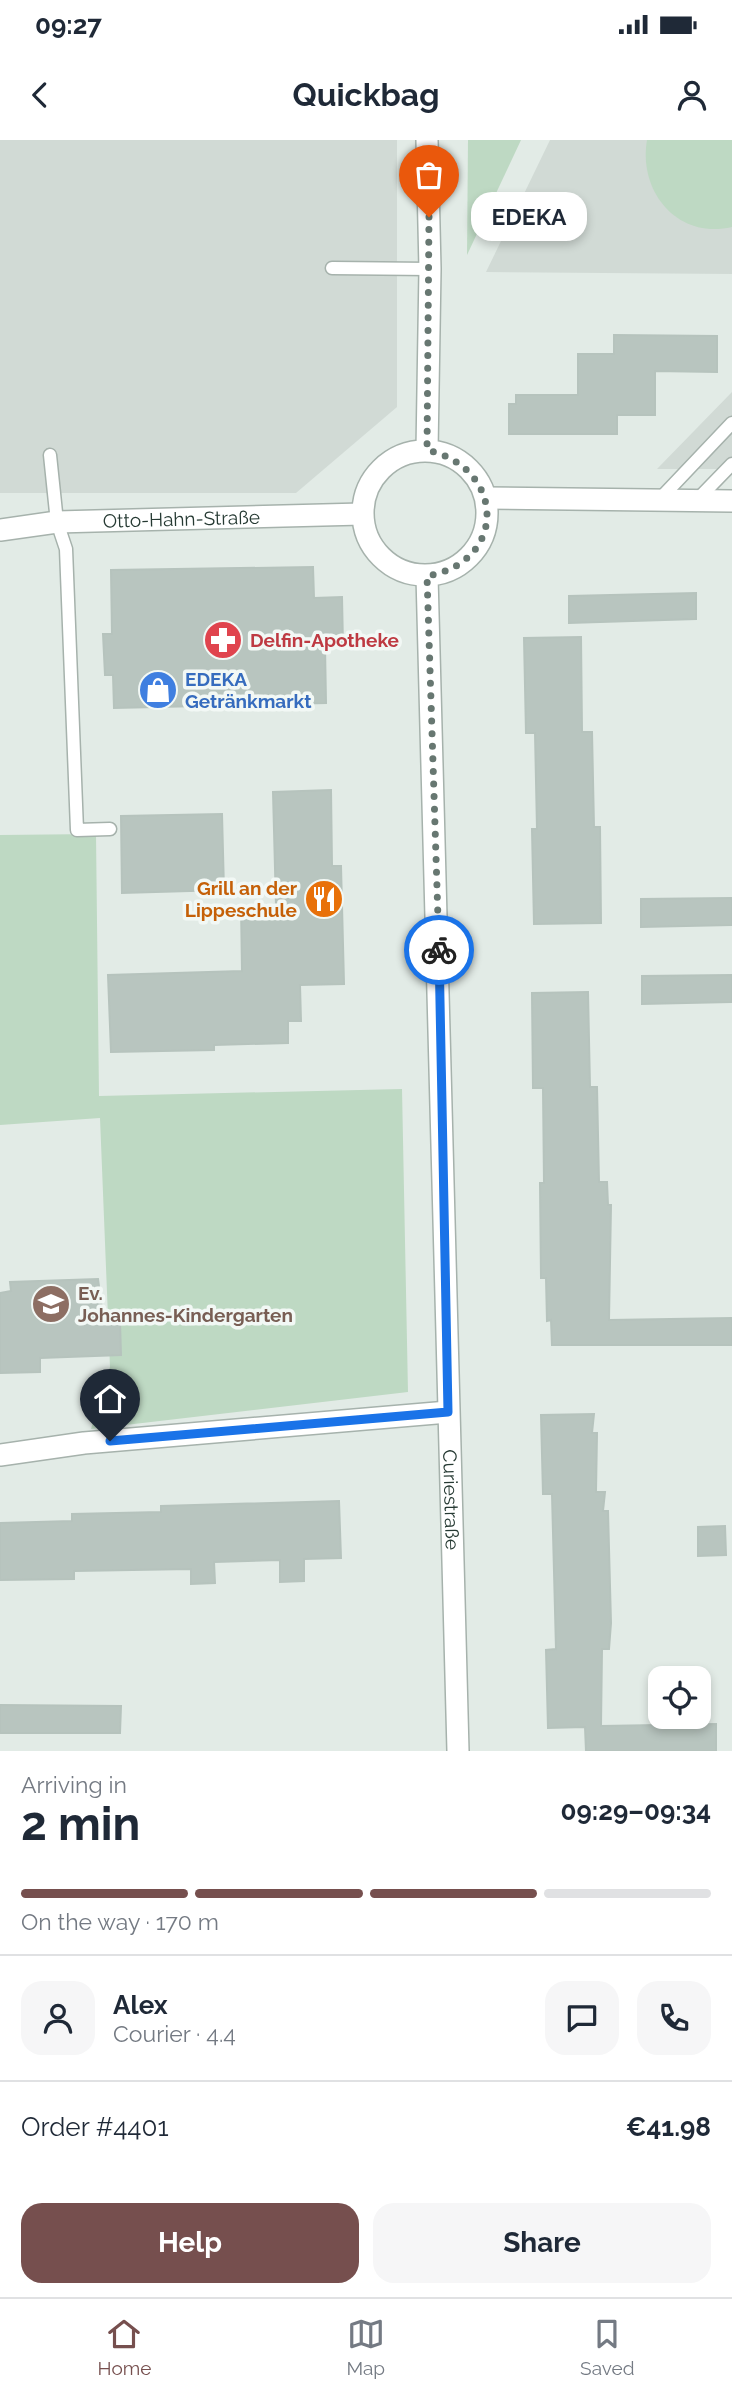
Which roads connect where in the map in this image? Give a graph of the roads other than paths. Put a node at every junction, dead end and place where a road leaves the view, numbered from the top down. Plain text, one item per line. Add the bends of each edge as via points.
1 (427, 140) edge
2 (332, 268) dead end
3 (430, 269) junction
4 (732, 423) edge
5 (427, 450) junction
6 (50, 455) dead end
7 (732, 464) edge
8 (486, 498) junction
9 (658, 501) junction
10 (696, 501) junction
11 (732, 501) edge
12 (362, 514) junction
13 (57, 522) junction
14 (0, 530) edge
15 (427, 576) junction
16 (110, 829) dead end
17 (448, 1412) junction
18 (0, 1455) edge
19 (458, 1751) edge

1 - 3 street
2 - 3 lane
3 - 5 street
4 - 9 lane
5 - 8 street via 455,458 468,468
5 - 12 street via 386,463 373,478
6 - 13 lane
7 - 10 lane
8 - 9 street
8 - 15 street via 488,516 475,551 453,568
9 - 10 street
10 - 11 street
12 - 13 street, Otto-Hahn-Straße
12 - 15 street via 365,534 389,565
13 - 14 street, Otto-Hahn-Straße
13 - 16 lane via 66,550 77,830
15 - 17 street, Curiestraße
17 - 18 street via 85,1443
17 - 19 street, Curiestraße

